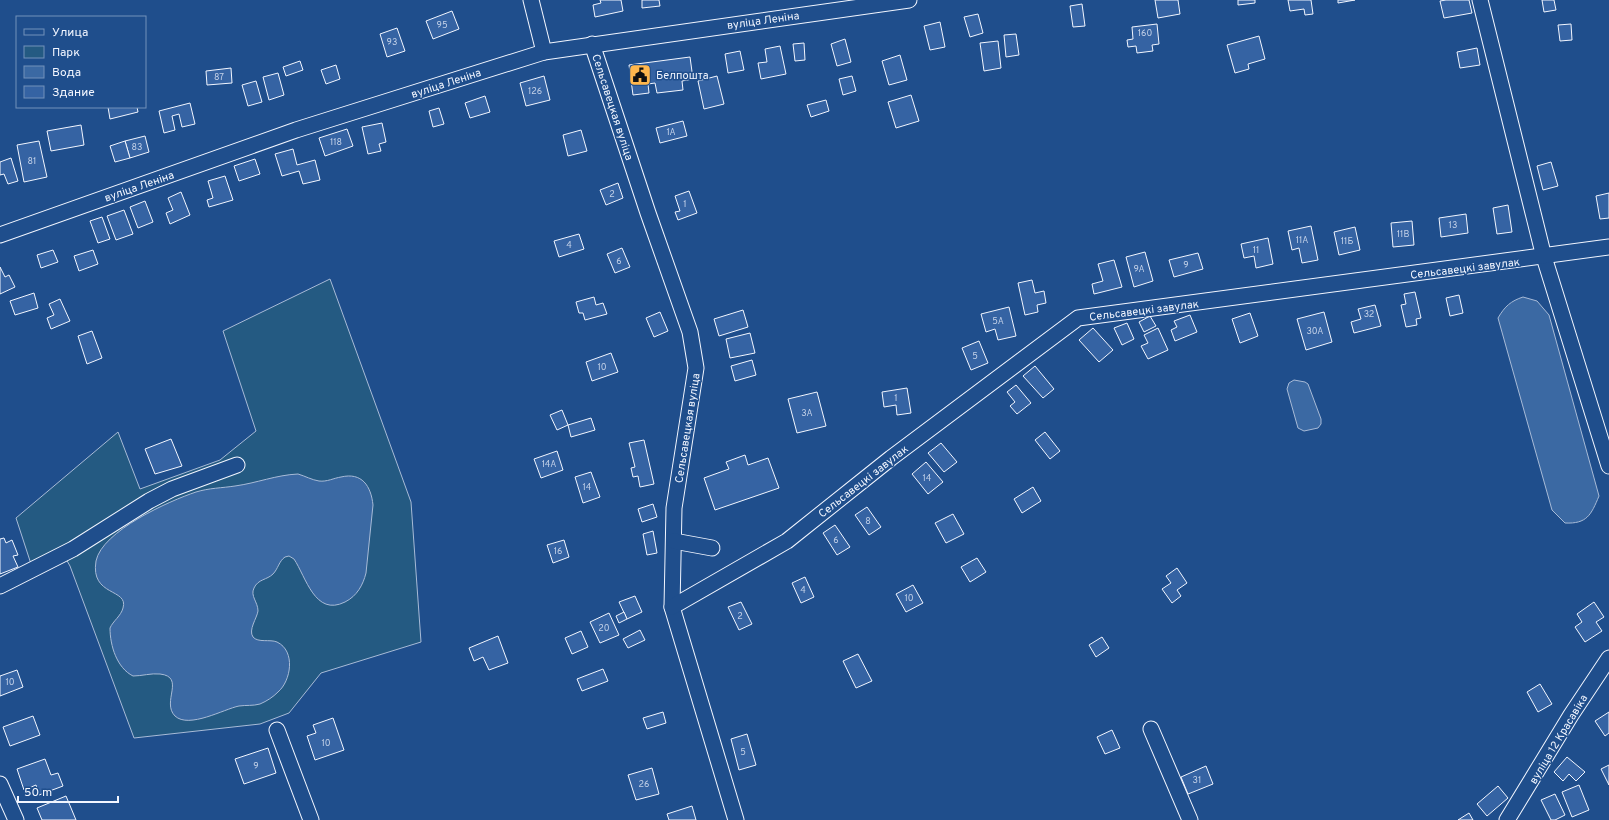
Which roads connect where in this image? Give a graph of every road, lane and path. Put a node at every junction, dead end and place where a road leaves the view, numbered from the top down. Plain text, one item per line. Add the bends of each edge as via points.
1 (531, 0) edge
2 (909, 0) edge
3 (1480, 0) edge
4 (592, 44) junction
5 (544, 52) junction
6 (0, 235) edge
7 (1609, 248) edge
8 (1544, 257) junction
9 (236, 465) dead end
10 (1609, 466) edge
11 (674, 541) junction
12 (712, 548) dead end
13 (0, 586) edge
14 (672, 607) junction
15 (1609, 658) edge
16 (277, 730) dead end
17 (1151, 730) dead end
18 (0, 784) edge
19 (16, 820) edge
20 (311, 820) edge
21 (736, 820) edge
22 (1190, 820) edge
23 (1507, 820) edge

1 - 5 street
2 - 4 street, вуліца Леніна
3 - 8 street
4 - 5 street, вуліца Леніна
4 - 11 street, Сельсавецкая вуліца via 690,332 696,368 674,508
5 - 6 street, вуліца Леніна via 296,130
7 - 8 street, Сельсавецкі завулак
8 - 10 street
8 - 14 street, Сельсавецкі завулак via 1078,318 891,458 787,541
9 - 13 street via 172,489 73,549
11 - 12 street
11 - 14 street, Сельсавецкая вуліца
14 - 21 street, Сельсавецкая вуліца
15 - 23 street, вуліца 12 Красавіка via 1571,714
16 - 20 street
17 - 22 street
18 - 19 street

